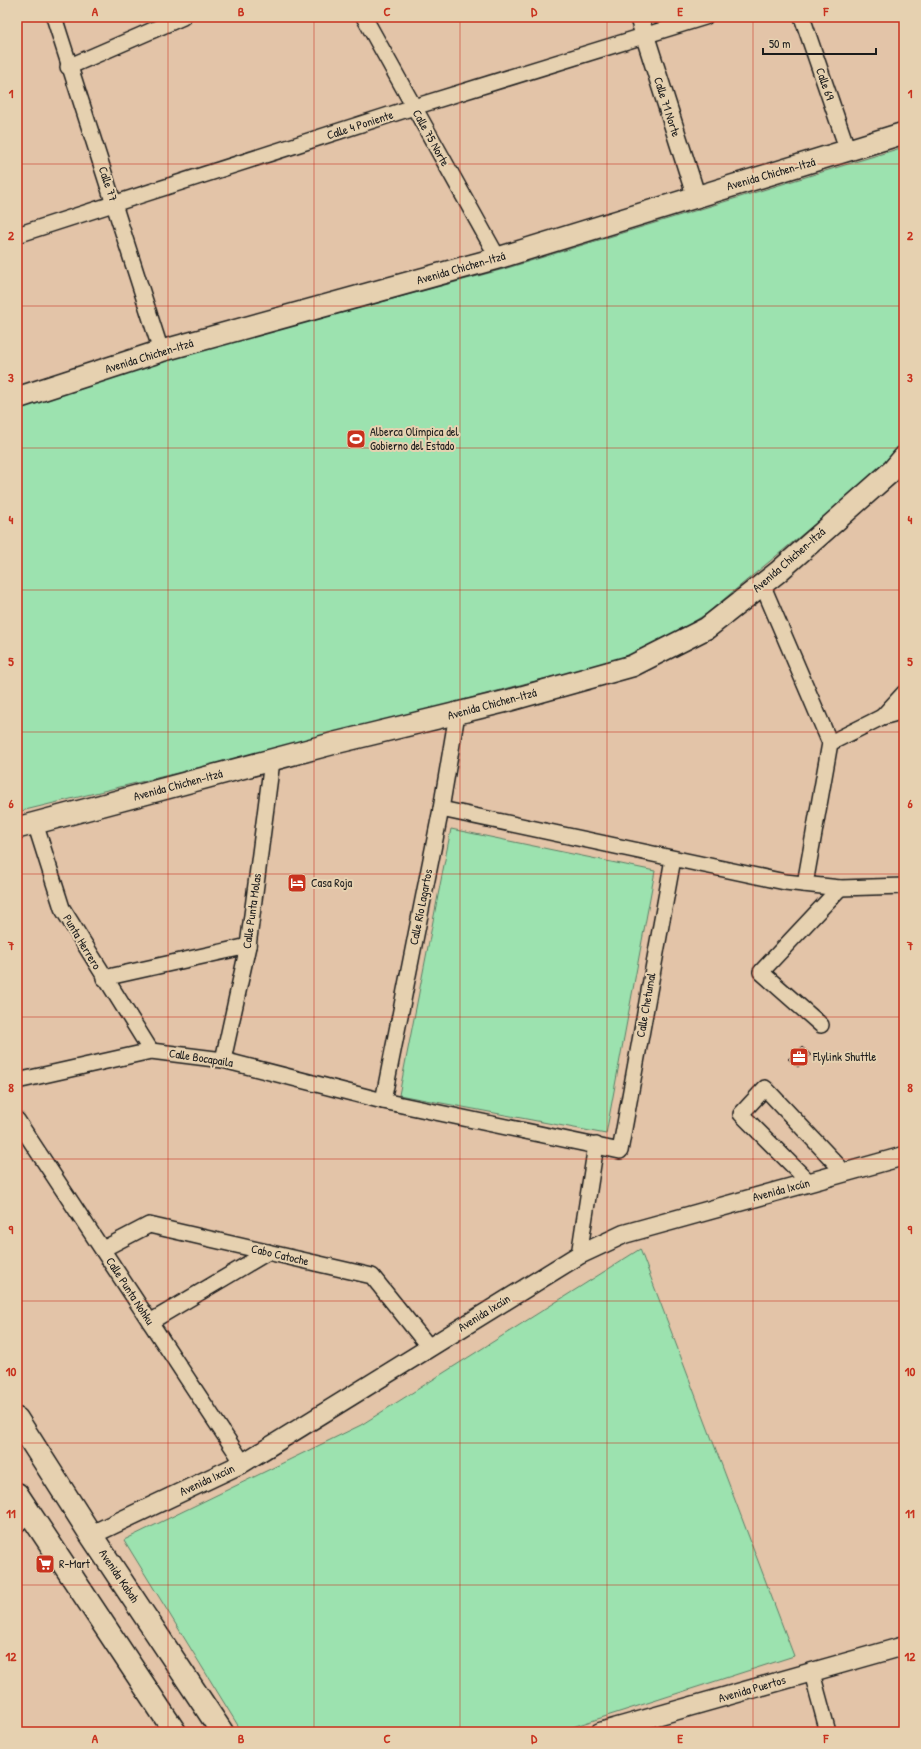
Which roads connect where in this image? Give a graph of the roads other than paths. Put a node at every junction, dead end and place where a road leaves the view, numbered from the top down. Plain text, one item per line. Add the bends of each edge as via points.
1 (54, 17) edge
2 (182, 17) edge
3 (364, 17) edge
4 (639, 17) edge
5 (705, 17) edge
6 (802, 17) edge
7 (644, 35) junction
8 (68, 67) junction
9 (414, 107) junction
10 (904, 133) edge
11 (848, 151) junction
12 (696, 196) junction
13 (115, 203) junction
14 (17, 235) edge
15 (498, 258) junction
16 (161, 351) junction
17 (17, 398) edge
18 (900, 465) edge
19 (762, 584) junction
20 (904, 692) edge
21 (904, 711) edge
22 (457, 714) junction
23 (882, 717) junction
24 (830, 743) junction
25 (272, 761) junction
26 (441, 809) junction
27 (26, 826) edge
28 (673, 859) junction
29 (805, 884) junction
30 (904, 886) edge
31 (840, 888) junction
32 (248, 946) junction
33 (104, 978) junction
34 (821, 1025) dead end
35 (151, 1050) junction
36 (223, 1060) junction
37 (17, 1081) edge
38 (383, 1101) junction
39 (17, 1120) edge
40 (596, 1145) junction
41 (620, 1151) joint
42 (904, 1156) edge
43 (844, 1172) junction
44 (810, 1182) junction
45 (103, 1249) junction
46 (268, 1252) junction
47 (579, 1254) junction
48 (150, 1322) junction
49 (429, 1347) junction
50 (17, 1419) edge
51 (243, 1463) junction
52 (21, 1509) edge
53 (91, 1534) junction
54 (904, 1646) edge
55 (812, 1673) junction
56 (175, 1732) edge
57 (222, 1732) edge
58 (600, 1732) edge
59 (828, 1732) edge

1 - 8 street, Calle 77
2 - 8 street
3 - 9 street, Calle 75 Norte
4 - 7 street, Calle 71 Norte
5 - 7 street, Calle 4 Poniente
6 - 11 street, Calle 69
7 - 9 street, Calle 4 Poniente
7 - 12 street, Calle 71 Norte
8 - 13 street, Calle 77
9 - 13 street, Calle 4 Poniente
9 - 15 street, Calle 75 Norte
10 - 11 main road, Avenida Chichen-Itzá
11 - 12 main road, Avenida Chichen-Itzá
12 - 15 main road, Avenida Chichen-Itzá
13 - 14 street, Calle 4 Poniente
13 - 16 street, Calle 77
15 - 16 main road, Avenida Chichen-Itzá
16 - 17 main road, Avenida Chichen-Itzá
18 - 19 main road, Avenida Chichen-Itzá
19 - 22 main road, Avenida Chichen-Itzá via 707,628 632,666
19 - 24 street
20 - 23 street
21 - 23 street
22 - 25 main road, Avenida Chichen-Itzá
22 - 26 street, Calle Río Lagartos
23 - 24 street
24 - 29 street
25 - 27 main road, Avenida Chichen-Itzá
25 - 32 street, Calle Punta Molas
26 - 28 street
26 - 38 street, Calle Río Lagartos
27 - 33 street, Punta Herrero via 62,908
28 - 29 street
28 - 41 street, Calle Chetumal
29 - 31 street
30 - 31 street
31 - 34 street via 761,972
32 - 33 street
32 - 36 street, Calle Punta Molas
33 - 35 street, Punta Herrero
35 - 36 street, Calle Bocapaila
35 - 37 street, Calle Bocapaila
36 - 38 street, Calle Bocapaila
38 - 40 street, Calle Bocapaila
39 - 45 street, Calle Punta Nohku
40 - 41 street, Calle Bocapaila
40 - 47 street
42 - 43 street, Avenida Ixcún
43 - 44 street, Avenida Ixcún
43 - 44 street via 765,1088 741,1114
44 - 47 street, Avenida Ixcún via 624,1234
45 - 46 street, Cabo Catoche via 149,1225
45 - 48 street, Calle Punta Nohku
46 - 48 street
46 - 49 street, Cabo Catoche via 372,1276
47 - 49 street, Avenida Ixcún
48 - 51 street, Calle Punta Nohku
49 - 51 street, Avenida Ixcún
50 - 53 main road, Avenida Kabah
51 - 53 street, Avenida Ixcún
52 - 56 main road
53 - 57 main road, Avenida Kabah
54 - 55 street, Avenida Puertos
55 - 58 street, Avenida Puertos
55 - 59 street

